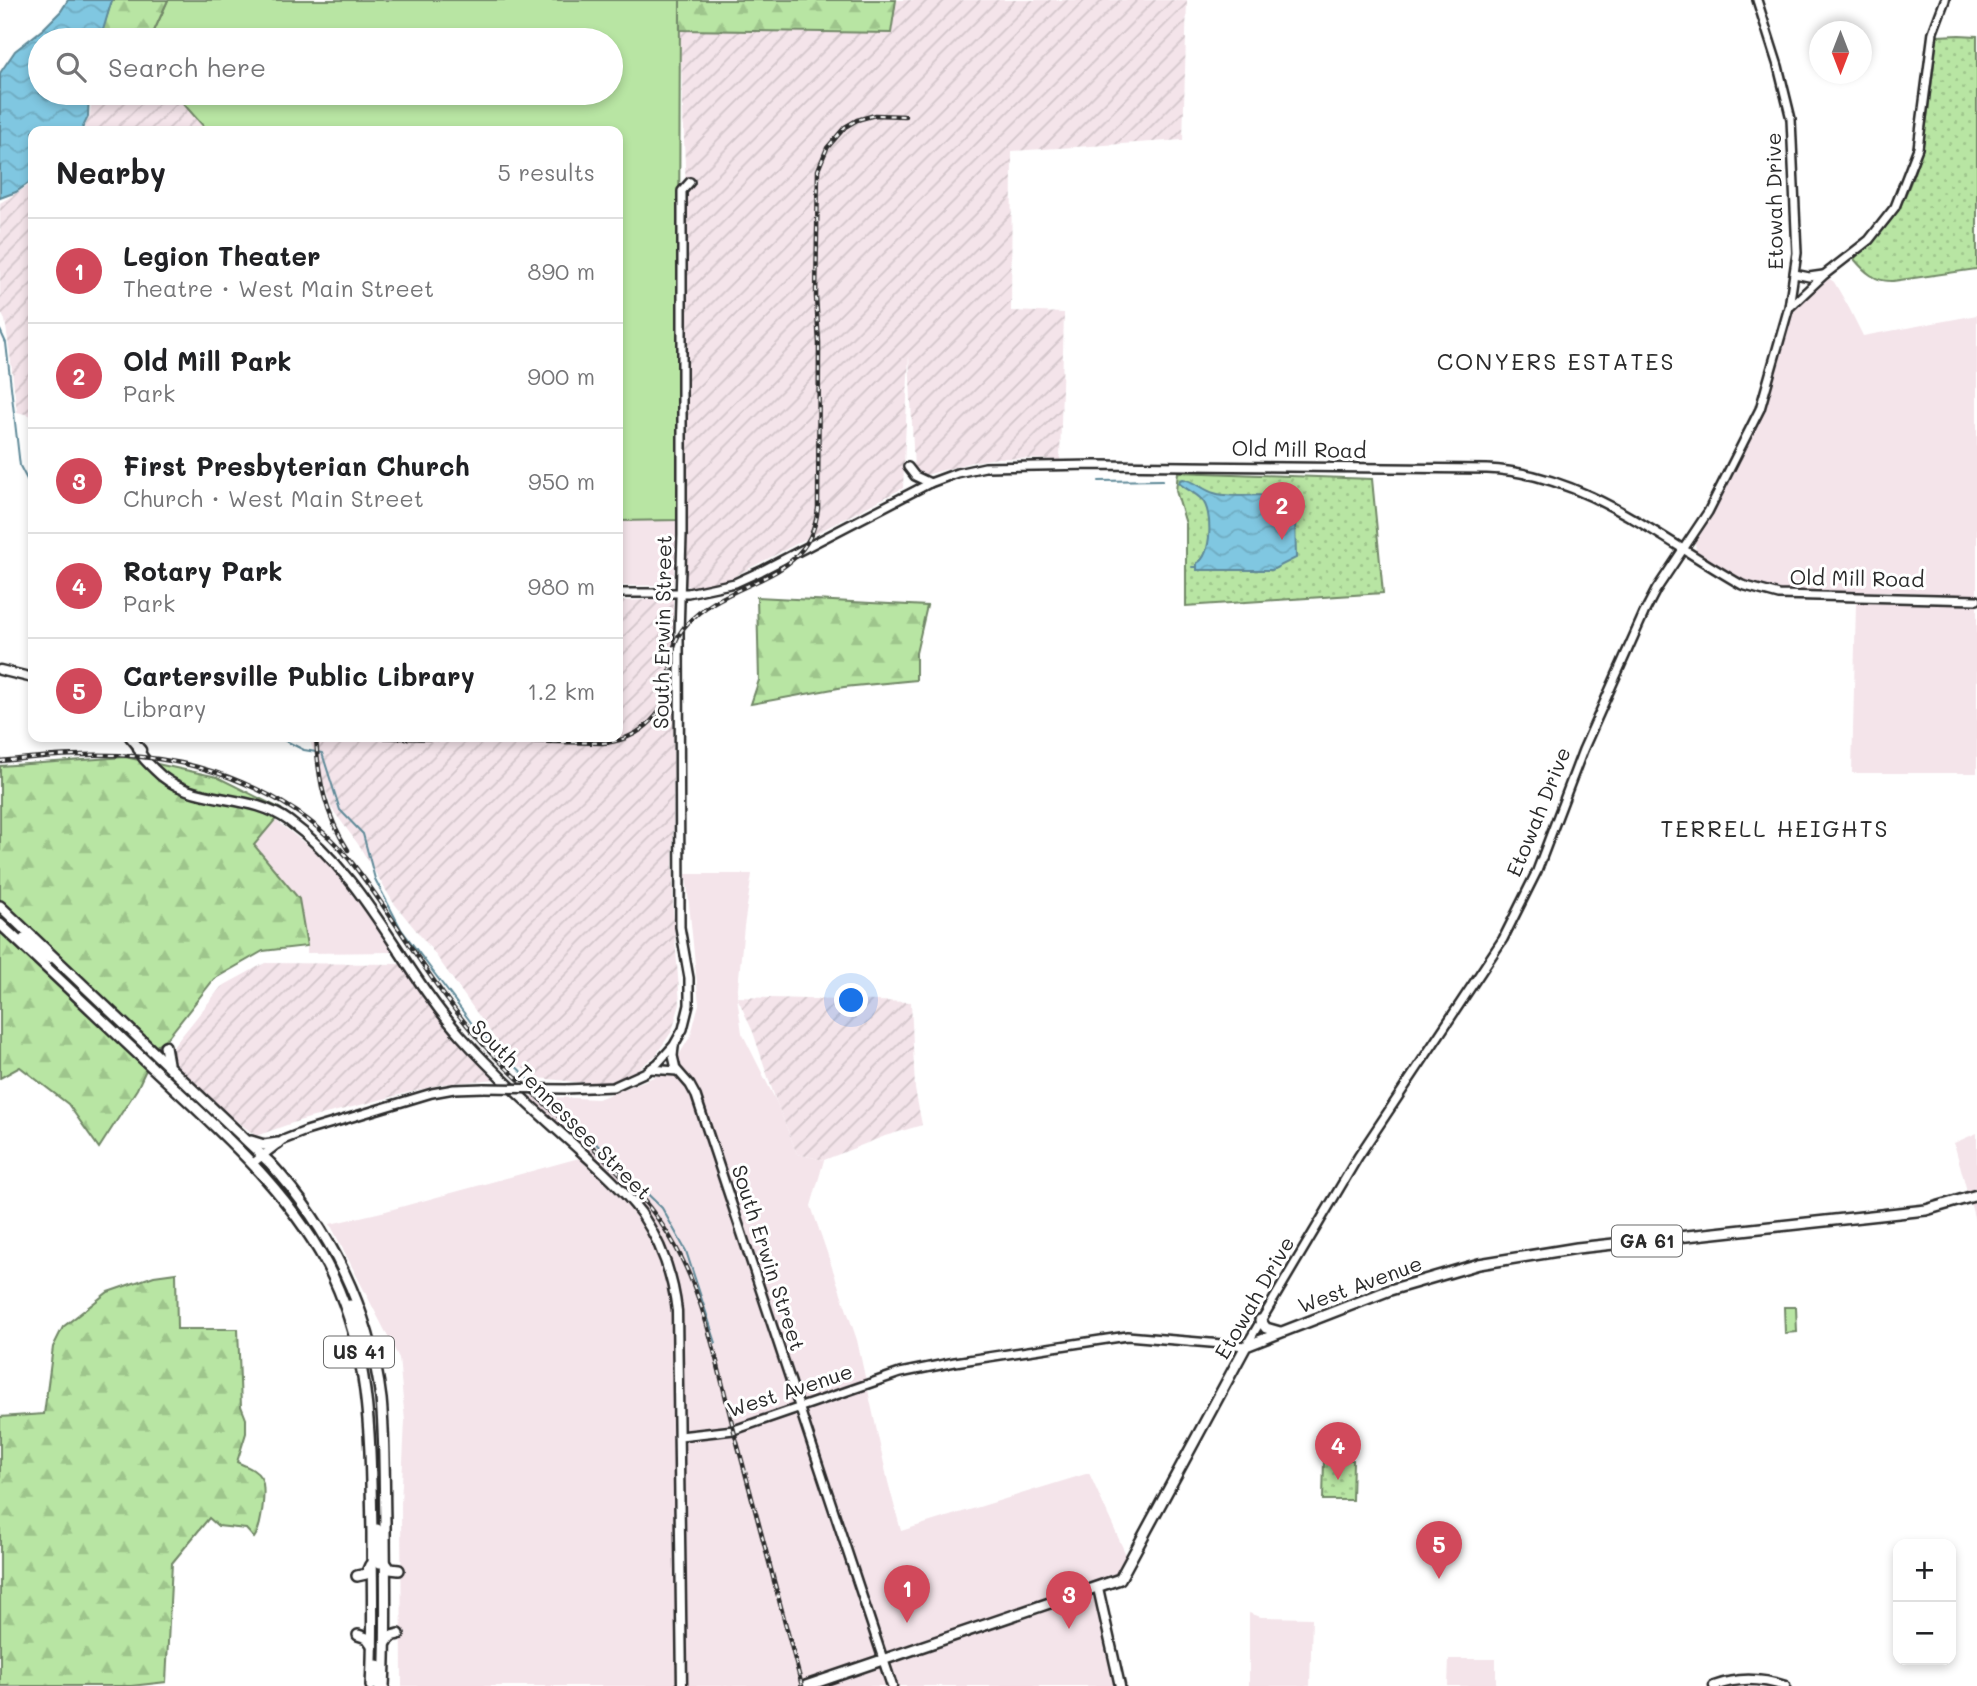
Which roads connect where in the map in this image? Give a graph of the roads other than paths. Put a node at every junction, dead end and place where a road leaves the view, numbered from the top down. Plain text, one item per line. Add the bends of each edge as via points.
1 (1756, 0) edge
2 (1945, 0) edge
3 (690, 182) dead end
4 (1795, 274) junction
5 (1824, 275) junction
6 (1811, 286) junction
7 (1789, 307) junction
8 (908, 467) dead end
9 (930, 483) junction
10 (1684, 550) junction
11 (623, 593) edge
12 (680, 594) junction
13 (1977, 600) edge
14 (0, 670) edge
15 (28, 677) edge
16 (134, 742) edge
17 (0, 906) edge
18 (0, 916) edge
19 (0, 923) edge
20 (44, 965) junction
21 (65, 968) junction
22 (675, 1042) junction
23 (165, 1046) dead end
24 (663, 1058) junction
25 (168, 1065) junction
26 (650, 1069) junction
27 (678, 1072) junction
28 (221, 1115) junction
29 (244, 1137) junction
30 (279, 1142) junction
31 (257, 1159) junction
32 (280, 1174) junction
33 (1977, 1195) edge
34 (333, 1277) junction
35 (356, 1299) junction
36 (1260, 1320) junction
37 (1282, 1333) junction
38 (1246, 1346) junction
39 (799, 1408) junction
40 (680, 1436) junction
41 (372, 1556) junction
42 (385, 1562) junction
43 (398, 1570) dead end
44 (357, 1576) dead end
45 (385, 1586) junction
46 (1098, 1588) junction
47 (399, 1634) dead end
48 (358, 1635) dead end
49 (372, 1635) junction
50 (386, 1643) junction
51 (372, 1646) junction
52 (883, 1659) junction
53 (371, 1686) edge
54 (378, 1686) edge
55 (384, 1686) edge
56 (681, 1686) edge
57 (806, 1686) edge
58 (892, 1686) edge
59 (1120, 1686) edge
60 (1714, 1686) edge
61 (1785, 1686) edge

1 - 4 street, Etowah Drive via 1791,119
2 - 5 street via 1933,32 1920,141 1906,183 1874,235
3 - 12 street, South Erwin Street via 682,191
4 - 5 street
4 - 6 street
4 - 7 street, Etowah Drive
5 - 6 street
6 - 7 street
7 - 10 street, Etowah Drive via 1760,409 1708,513
8 - 9 street
9 - 10 street, Old Mill Road via 1009,464 1504,470 1576,489
9 - 12 street, Old Mill Road via 751,576
10 - 13 street, Old Mill Road via 1742,585 1779,595
10 - 36 street, Etowah Drive via 1644,613 1583,750 1537,871 1503,939 1358,1157
11 - 12 street, Old Mill Road
12 - 22 street, South Erwin Street via 680,929 690,996 686,1020
14 - 15 main road
16 - 40 main road, South Tennessee Street via 150,765 176,787 267,808 329,855 351,879 451,1024 637,1208 662,1252 676,1301
17 - 21 main road, US 41
18 - 21 main road via 33,947
19 - 20 main road, US 41
20 - 28 main road via 74,984 195,1098
20 - 31 main road, US 41 via 197,1110
21 - 25 main road, US 41
22 - 24 street, South Erwin Street
22 - 27 street
23 - 25 main road
24 - 26 street
24 - 27 street, South Erwin Street
25 - 28 main road, US 41
26 - 27 street
26 - 30 street, bridge via 613,1087 432,1093
27 - 39 street, South Erwin Street via 695,1096
28 - 29 main road, US 41
29 - 30 main road via 261,1144
29 - 31 main road, US 41
30 - 31 street
30 - 32 main road via 275,1157
31 - 32 main road, US 41
31 - 34 main road, US 41
31 - 35 main road via 296,1205
32 - 35 main road, US 41 via 324,1235
33 - 37 main road, West Avenue / GA 61 via 1917,1211 1577,1248 1479,1264 1405,1285
34 - 41 main road, US 41 via 357,1342 367,1391
34 - 45 main road via 362,1334 373,1384 377,1532
35 - 42 main road, US 41 via 381,1401
36 - 37 main road via 1266,1328
36 - 38 street, Etowah Drive
37 - 38 main road, West Avenue / GA 61
38 - 39 street, West Avenue via 1117,1337 918,1369
38 - 46 main road, Etowah Drive via 1120,1579
39 - 40 street, West Avenue via 729,1431
39 - 52 street, South Erwin Street
40 - 56 main road, South Tennessee Street
41 - 44 main road via 367,1573
41 - 49 main road, US 41
42 - 43 main road
42 - 45 main road, US 41
45 - 50 main road, US 41
46 - 52 main road
46 - 59 main road
47 - 50 main road
48 - 51 main road via 367,1637
49 - 51 main road, US 41
49 - 54 main road
50 - 55 main road, US 41
51 - 53 main road, US 41
52 - 57 main road
52 - 58 main road
60 - 61 main road via 1748,1679

